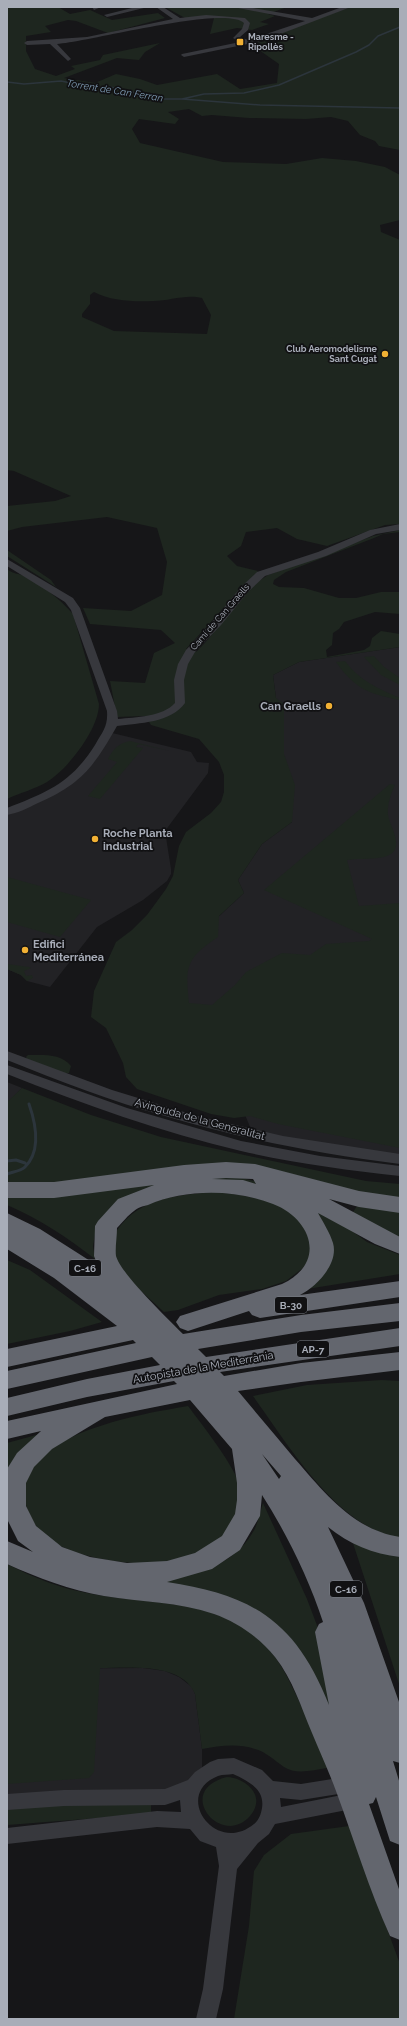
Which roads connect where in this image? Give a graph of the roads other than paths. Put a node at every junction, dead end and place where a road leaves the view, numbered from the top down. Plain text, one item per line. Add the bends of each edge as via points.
1 (145, 7) edge
2 (159, 7) edge
3 (236, 7) edge
4 (348, 7) edge
5 (107, 15) dead end
6 (178, 19) junction
7 (312, 20) junction
8 (52, 42) junction
9 (249, 43) junction
10 (27, 44) dead end
11 (184, 55) dead end
12 (68, 59) dead end
13 (400, 527) edge
14 (7, 562) edge
15 (113, 723) junction
16 (7, 812) edge
17 (7, 1055) edge
18 (7, 1069) edge
19 (400, 1159) edge
20 (400, 1171) edge
21 (184, 1173) junction
22 (7, 1190) edge
23 (400, 1205) edge
24 (7, 1221) edge
25 (7, 1238) edge
26 (400, 1246) edge
27 (7, 1250) edge
28 (400, 1289) edge
29 (400, 1312) edge
30 (185, 1322) junction
31 (157, 1323) junction
32 (119, 1325) junction
33 (400, 1337) edge
34 (33, 1352) junction
35 (7, 1354) edge
36 (7, 1358) edge
37 (400, 1361) edge
38 (357, 1365) junction
39 (400, 1371) edge
40 (7, 1380) edge
41 (7, 1407) edge
42 (97, 1410) junction
43 (7, 1430) edge
44 (253, 1441) junction
45 (391, 1546) edge
46 (7, 1552) edge
47 (313, 1563) junction
48 (368, 1759) edge
49 (400, 1776) edge
50 (194, 1786) junction
51 (269, 1789) junction
52 (7, 1802) edge
53 (270, 1817) junction
54 (386, 1818) edge
55 (195, 1822) junction
56 (7, 1836) edge
57 (251, 1837) junction
58 (224, 1841) junction
59 (228, 1866) junction
60 (400, 1916) edge
61 (400, 1926) edge
62 (206, 2019) edge

1 - 5 street
2 - 6 street
3 - 7 street
4 - 7 street
6 - 8 street via 91,38
6 - 9 street via 243,19 247,27 236,38
7 - 9 street
8 - 10 street
8 - 12 street
9 - 11 street
13 - 15 street, Camí de Can Graells via 373,532 322,554 256,577 191,650 179,680 180,703 175,709 150,718
14 - 15 street via 69,600 76,610 112,711
15 - 16 street via 73,781
17 - 19 street, Avinguda de la Generalitat via 71,1080 170,1113 301,1145
18 - 20 street, Avinguda de la Generalitat via 88,1100 241,1146 299,1158
21 - 22 highway via 54,1190
21 - 23 highway via 226,1170 255,1172 359,1199
21 - 26 highway via 234,1174 278,1183 304,1194
24 - 31 highway, C-16 via 70,1258
25 - 32 highway, C-16 via 62,1272
27 - 32 highway via 33,1263
28 - 30 highway, B-30
29 - 40 highway, AP-7 via 323,1321 201,1341
30 - 31 highway via 278,1294 304,1281 318,1267 322,1251 322,1238 314,1223 304,1212 289,1203 265,1193 228,1186 196,1185 161,1191 133,1202 114,1216 104,1235 104,1249 108,1264
30 - 32 highway, B-30
31 - 44 highway, C-16 via 190,1355
32 - 34 highway, B-30
32 - 44 highway, C-16 via 169,1360
33 - 41 highway, Autopista de la Mediterrània / AP-7 via 226,1362
34 - 35 highway
34 - 36 highway, B-30
37 - 38 highway
38 - 39 highway
38 - 42 highway via 240,1383
42 - 43 highway
42 - 44 highway via 36,1450 18,1470 14,1480 13,1502 24,1531 42,1547 71,1561 103,1569 140,1573 175,1570 202,1563 224,1550 241,1530 249,1509
44 - 45 highway via 331,1515 355,1532
44 - 47 highway, C-16 via 279,1500
44 - 48 highway, C-16 via 316,1528 343,1583 367,1644
46 - 48 highway via 63,1576 90,1583 192,1596 235,1611 253,1621 284,1649 304,1679
47 - 48 highway, C-16 via 342,1639
47 - 48 highway via 344,1710
48 - 54 highway
48 - 54 highway, C-16
49 - 51 street via 301,1792
50 - 51 street via 202,1775 217,1768 234,1766 250,1770 263,1780
50 - 52 street via 165,1797 64,1798
50 - 55 street via 190,1792 188,1806
51 - 53 street via 273,1802
53 - 54 street
53 - 57 street via 263,1828
54 - 60 highway
54 - 61 highway via 384,1891
55 - 56 street via 158,1819
55 - 58 street via 208,1836
57 - 58 street via 236,1842
57 - 59 street
58 - 59 street
59 - 62 street via 213,1989

